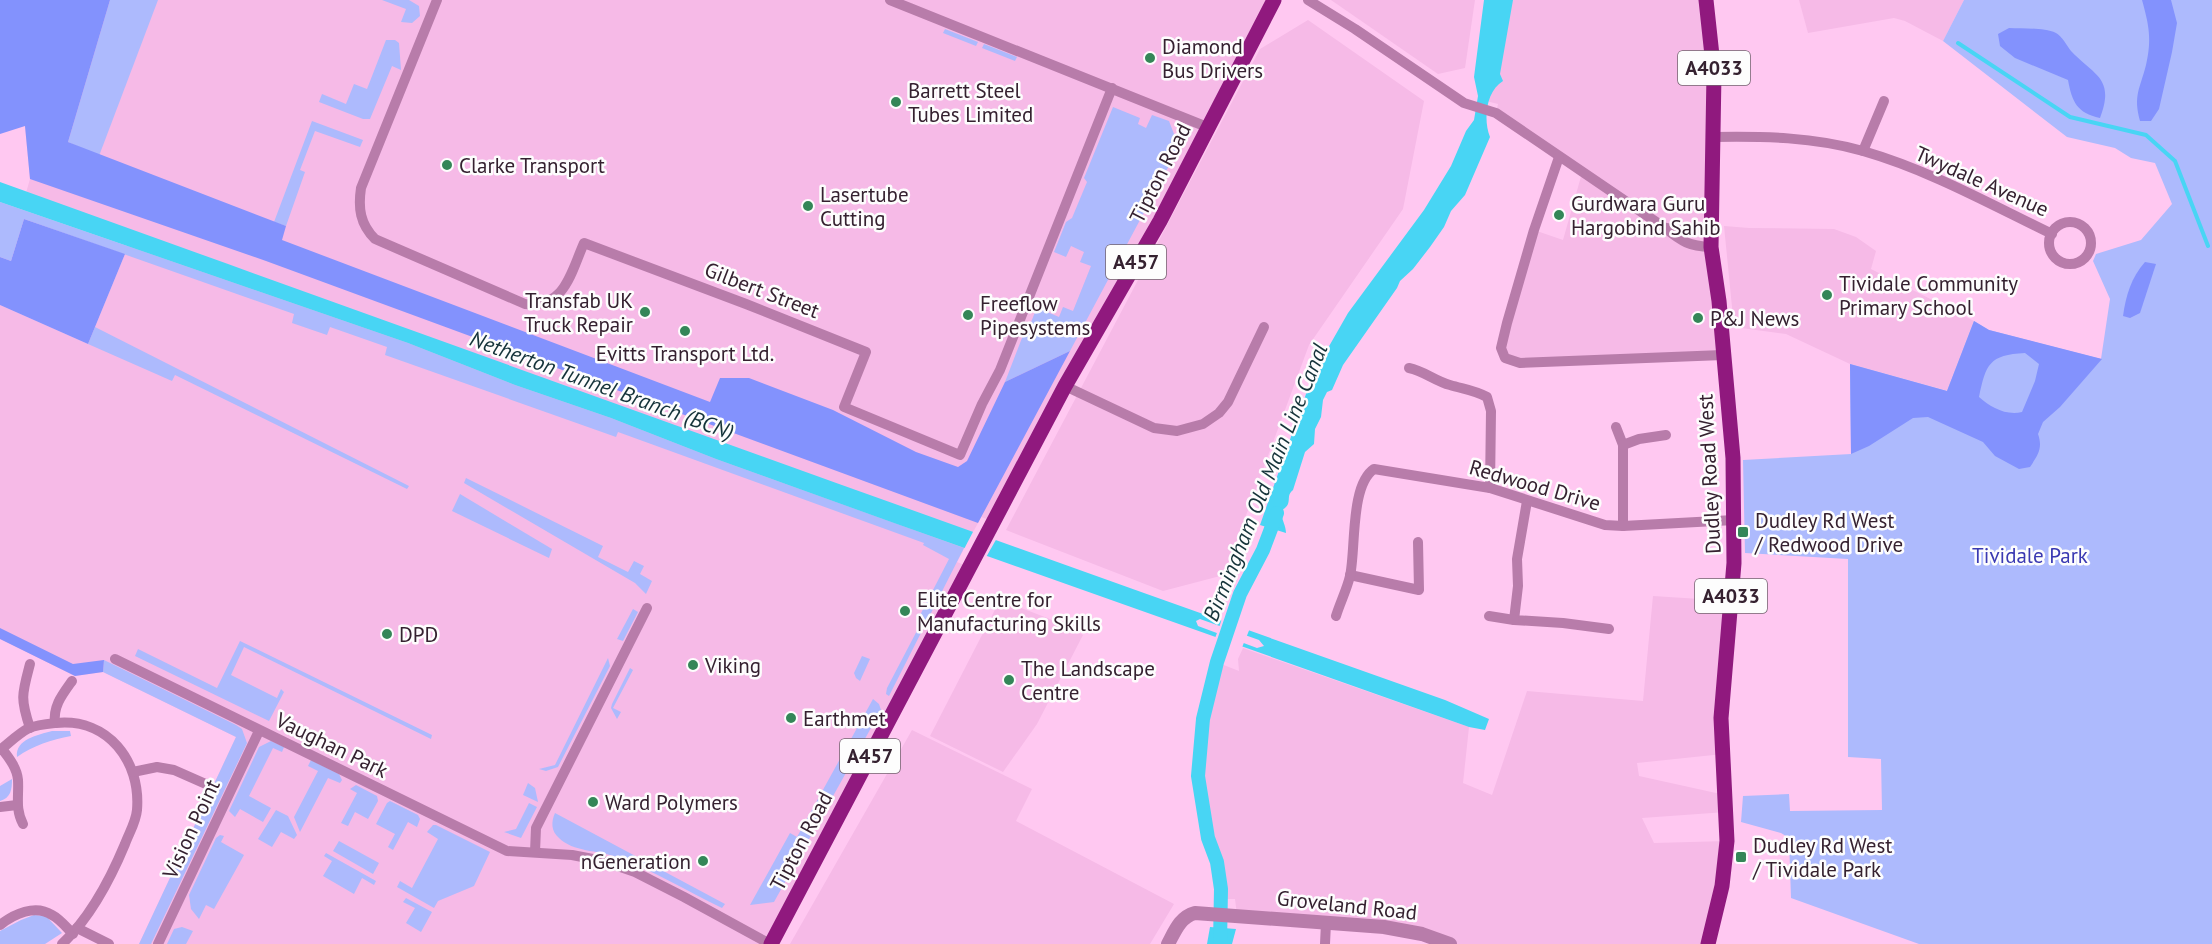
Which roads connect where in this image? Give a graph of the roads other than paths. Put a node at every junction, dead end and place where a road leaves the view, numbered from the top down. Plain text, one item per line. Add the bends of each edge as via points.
1 (437, 0) edge
2 (890, 0) edge
3 (1274, 0) edge
4 (1308, 0) edge
5 (1706, 0) edge
6 (1112, 88) junction
7 (1884, 101) dead end
8 (1207, 127) junction
9 (1712, 137) junction
10 (1863, 151) junction
11 (1559, 157) junction
12 (1710, 227) junction
13 (1665, 228) junction
14 (2052, 234) dead end
15 (1712, 248) junction
16 (1264, 327) dead end
17 (1723, 355) junction
18 (1409, 368) dead end
19 (1065, 386) junction
20 (1616, 427) dead end
21 (1666, 435) dead end
22 (1623, 445) junction
23 (1490, 488) junction
24 (1527, 501) junction
25 (1734, 520) junction
26 (1623, 526) junction
27 (1418, 542) dead end
28 (1350, 575) junction
29 (647, 608) dead end
30 (1336, 616) dead end
31 (1489, 616) dead end
32 (1514, 620) junction
33 (1609, 629) dead end
34 (115, 659) dead end
35 (30, 664) dead end
36 (72, 681) dead end
37 (55, 723) junction
38 (30, 728) junction
39 (260, 731) junction
40 (1, 749) edge
41 (133, 772) junction
42 (208, 784) dead end
43 (17, 805) junction
44 (0, 807) edge
45 (23, 824) dead end
46 (535, 852) junction
47 (1326, 923) junction
48 (0, 926) edge
49 (75, 931) junction
50 (1447, 943) edge
51 (63, 944) edge
52 (109, 944) edge
53 (158, 944) edge
54 (770, 944) edge
55 (1168, 944) edge
56 (1325, 944) edge
57 (1708, 944) edge

1 - 6 street, Gilbert Street via 361,188 361,215 365,229 375,239 537,305 556,298 563,290 584,243 866,352 844,407 960,455 1000,370
2 - 6 street
3 - 8 main road, Tipton Road / A457
4 - 11 street via 1467,104 1496,112
5 - 9 main road, Dudley Road West / A4033 via 1714,74
6 - 8 street
7 - 10 street
8 - 19 main road, Tipton Road / A457 via 1160,221
9 - 10 street, Twydale Avenue via 1802,139
9 - 12 main road, Dudley Road West / A4033
10 - 14 street, Twydale Avenue via 1961,188
11 - 13 street
11 - 17 street via 1507,323 1502,348 1505,358 1520,363
12 - 13 street
12 - 15 main road, Dudley Road West / A4033
13 - 15 street via 1692,246
15 - 17 main road, Dudley Road West / A4033
16 - 19 street via 1228,402 1203,424 1178,431 1154,428
17 - 25 main road, Dudley Road West / A4033
18 - 23 street via 1487,397 1491,411
19 - 54 main road, Tipton Road / A457
20 - 22 street
21 - 22 street
22 - 26 street
23 - 24 street, Redwood Drive
23 - 28 street, Redwood Drive via 1374,469 1364,479 1356,512
24 - 26 street, Redwood Drive via 1605,525
24 - 32 street via 1517,559
25 - 26 street, Redwood Drive
25 - 57 main road, Dudley Road West / A4033 via 1721,718 1727,841 1722,886
27 - 28 street via 1419,590
28 - 30 street, Redwood Drive
29 - 46 street via 536,828
31 - 32 street
32 - 33 street
34 - 39 street, Vaughan Park
35 - 38 street via 22,705
36 - 37 street via 54,712
37 - 38 street
37 - 41 street via 76,723 101,732 120,749
38 - 40 street
39 - 46 street, Vaughan Park via 507,851
39 - 53 street, Vision Point
40 - 43 street via 13,764 18,779
41 - 42 street via 157,767
41 - 49 street via 137,798 134,823 101,893
43 - 44 street
43 - 45 street
46 - 54 street, Vaughan Park via 603,861 635,872
47 - 50 street, Groveland Road via 1384,927
47 - 55 street, Groveland Road via 1204,913 1186,915
47 - 56 street
48 - 49 street via 30,910 52,915
49 - 51 street
49 - 52 street

